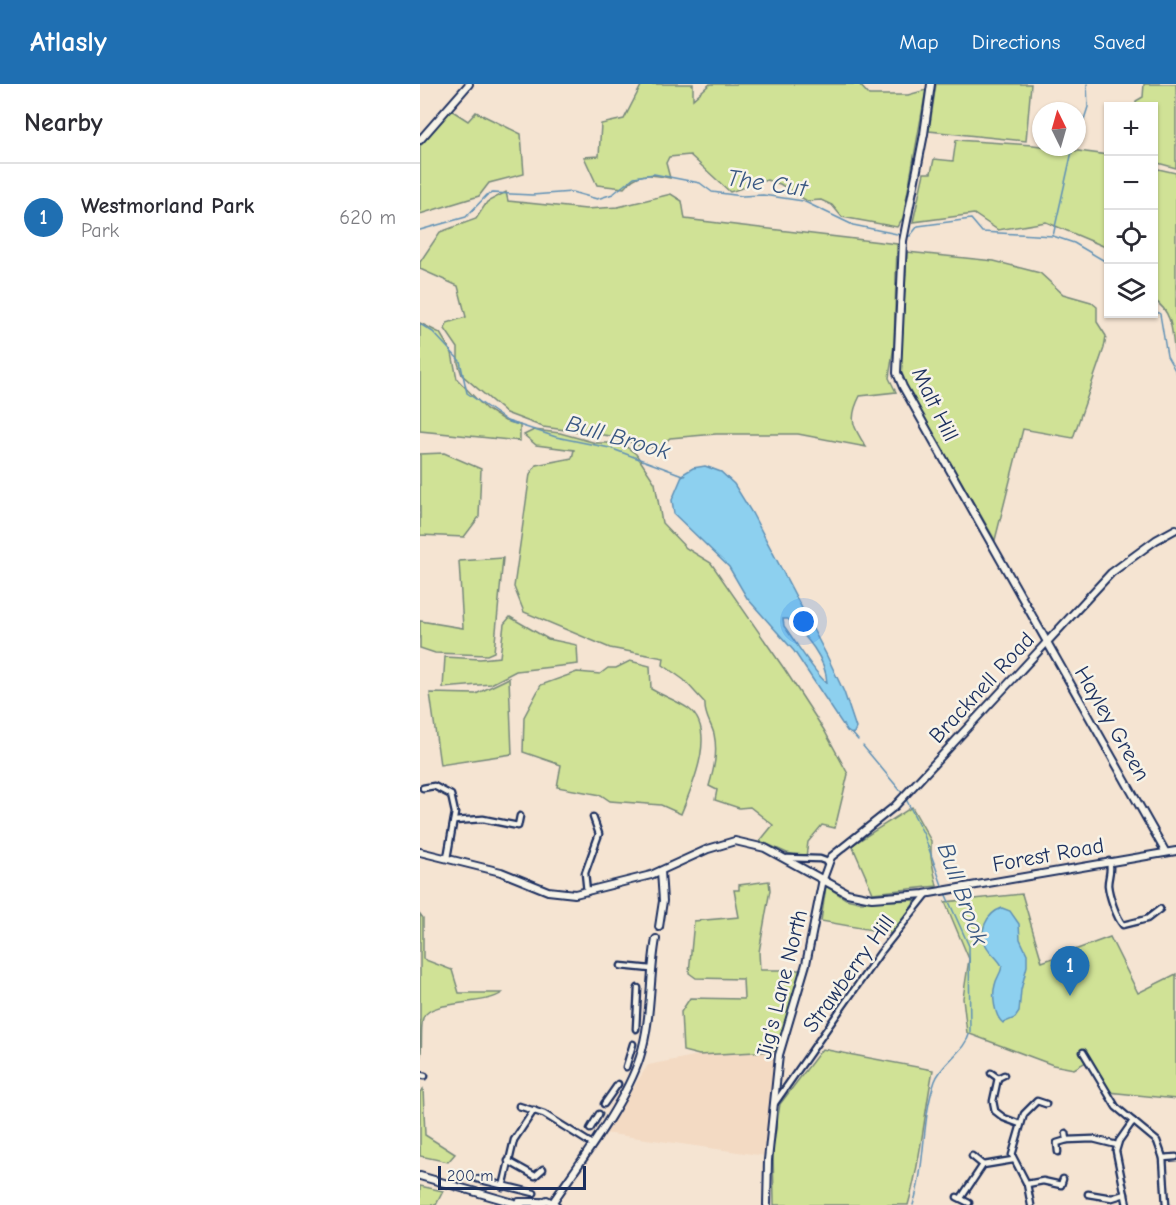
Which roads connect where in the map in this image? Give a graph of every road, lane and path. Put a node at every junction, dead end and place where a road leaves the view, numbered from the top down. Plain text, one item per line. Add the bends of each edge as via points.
1 (469, 84) edge
2 (931, 84) edge
3 (420, 140) edge
4 (1176, 529) edge
5 (1047, 643) junction
6 (423, 788) dead end
7 (520, 816) dead end
8 (593, 817) dead end
9 (454, 821) junction
10 (1165, 851) junction
11 (1176, 851) edge
12 (420, 852) edge
13 (835, 852) junction
14 (782, 856) junction
15 (447, 858) junction
16 (813, 859) junction
17 (1109, 861) junction
18 (828, 862) junction
19 (661, 871) junction
20 (823, 879) junction
21 (587, 893) junction
22 (928, 893) junction
23 (1160, 909) dead end
24 (659, 927) dead end
25 (656, 939) dead end
26 (621, 966) dead end
27 (651, 969) junction
28 (638, 988) dead end
29 (636, 1016) junction
30 (648, 1016) junction
31 (636, 1029) dead end
32 (633, 1044) dead end
33 (1083, 1052) dead end
34 (630, 1054) junction
35 (640, 1056) junction
36 (626, 1067) dead end
37 (991, 1073) dead end
38 (1004, 1075) dead end
39 (998, 1078) junction
40 (618, 1084) dead end
41 (613, 1094) junction
42 (1036, 1094) dead end
43 (620, 1099) junction
44 (1037, 1101) junction
45 (775, 1103) junction
46 (604, 1104) dead end
47 (1046, 1104) dead end
48 (519, 1106) dead end
49 (534, 1110) junction
50 (599, 1114) dead end
51 (596, 1120) junction
52 (1133, 1121) junction
53 (1020, 1124) junction
54 (603, 1125) junction
55 (590, 1130) dead end
56 (1066, 1133) dead end
57 (1067, 1140) junction
58 (592, 1144) junction
59 (1118, 1145) junction
60 (1058, 1152) dead end
61 (972, 1156) dead end
62 (1176, 1157) edge
63 (1163, 1158) junction
64 (1013, 1160) junction
65 (508, 1161) junction
66 (983, 1165) junction
67 (543, 1169) dead end
68 (420, 1176) edge
69 (477, 1179) dead end
70 (1063, 1179) dead end
71 (1027, 1184) junction
72 (503, 1187) junction
73 (534, 1193) dead end
74 (1088, 1194) dead end
75 (1125, 1194) junction
76 (509, 1201) junction
77 (537, 1203) edge
78 (969, 1203) dead end
79 (554, 1204) edge
80 (521, 1205) edge
81 (767, 1205) edge
82 (1031, 1205) edge
83 (1127, 1205) edge
84 (1166, 1205) edge

1 - 3 street
2 - 5 street, Malt Hill via 905,236 897,373
4 - 5 street, Bracknell Road via 1111,573
5 - 10 street, Hayley Green
5 - 13 street, Bracknell Road via 904,796
6 - 9 street via 434,786 451,795
7 - 9 street via 518,826 483,819
8 - 21 street via 599,834 585,873
9 - 15 street
10 - 11 street, Forest Road
10 - 17 street, Forest Road
12 - 15 street, Forest Road
13 - 16 street
13 - 18 street, Bracknell Road
14 - 16 street
14 - 19 street, Forest Road via 735,841 706,849
14 - 20 street, Forest Road
15 - 21 street, Forest Road via 501,872 548,891
16 - 18 street
17 - 22 street, Forest Road
17 - 23 street via 1112,872 1108,886 1123,925 1147,919
18 - 20 street, Bracknell Road
19 - 21 street, Forest Road
19 - 24 street via 663,901
20 - 22 street, Forest Road via 860,897
20 - 45 street, Jig's Lane North via 806,964 779,1055
22 - 45 street, Strawberry Hill via 880,952
25 - 27 street
26 - 27 street
27 - 30 street
28 - 29 street
29 - 30 street
29 - 31 street
30 - 35 street
32 - 34 street
33 - 52 street via 1110,1100
34 - 35 street
34 - 36 street
35 - 43 street
37 - 39 street
38 - 39 street
39 - 53 street via 995,1111
40 - 41 street
41 - 43 street
41 - 46 street
42 - 44 street
43 - 54 street
44 - 47 street
44 - 53 street
45 - 81 street, Jig's Lane North
48 - 49 street
49 - 58 street
49 - 65 street via 514,1140
50 - 51 street
51 - 54 street
51 - 55 street
52 - 59 street
52 - 63 street via 1157,1141
53 - 64 street
54 - 58 street
56 - 57 street
57 - 59 street via 1093,1139
57 - 60 street via 1057,1143
58 - 79 street
59 - 75 street
61 - 66 street
62 - 63 street
63 - 84 street
64 - 66 street
64 - 71 street
65 - 67 street via 535,1176
65 - 72 street
66 - 78 street via 959,1198
68 - 76 street
69 - 72 street
70 - 71 street via 1063,1186 1043,1181
71 - 82 street
72 - 73 street
74 - 75 street via 1112,1198
75 - 83 street
76 - 77 street
76 - 80 street
77 - 79 street via 547,1200

